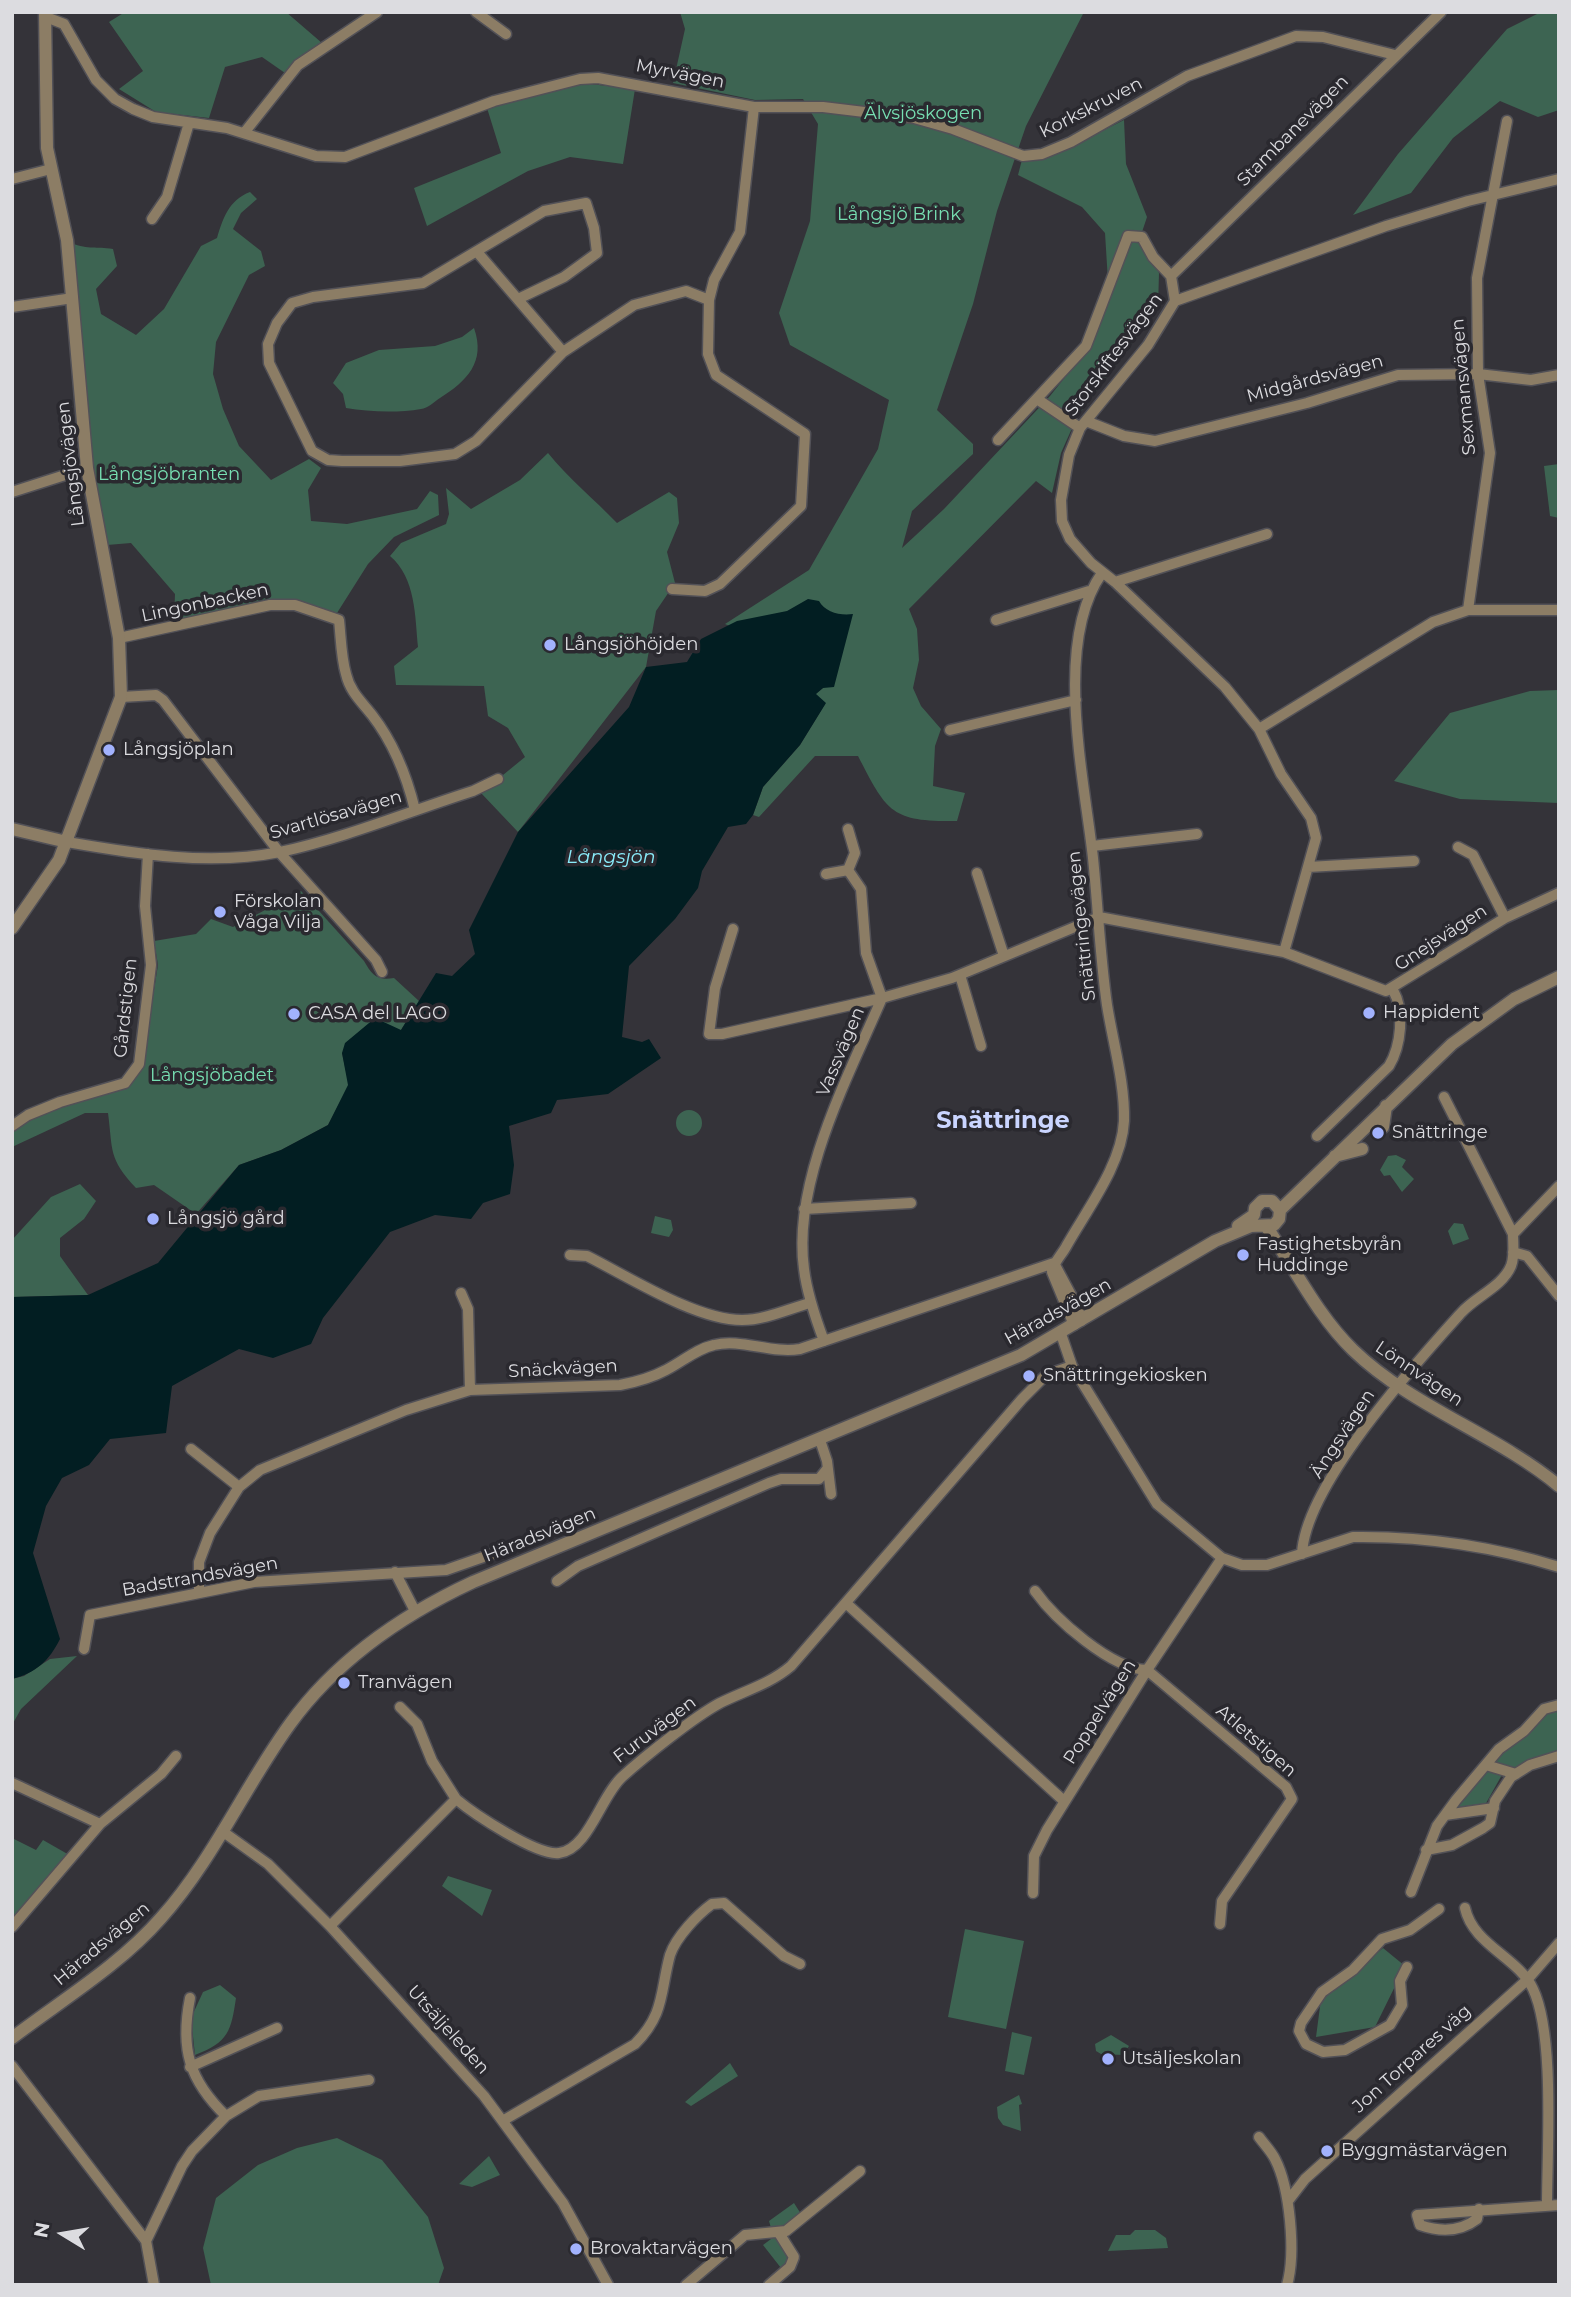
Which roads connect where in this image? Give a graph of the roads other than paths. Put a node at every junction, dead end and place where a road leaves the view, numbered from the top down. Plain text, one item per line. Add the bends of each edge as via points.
1 (377, 12) edge
2 (476, 12) edge
3 (1441, 12) edge
4 (45, 14) edge
5 (506, 34) dead end
6 (1395, 55) junction
7 (754, 107) junction
8 (1507, 121) dead end
9 (189, 124) junction
10 (244, 132) junction
11 (51, 169) junction
12 (1559, 178) edge
13 (12, 179) edge
14 (1493, 194) junction
15 (152, 219) dead end
16 (478, 253) junction
17 (1171, 276) junction
18 (73, 298) junction
19 (518, 299) junction
20 (709, 300) junction
21 (1175, 301) junction
22 (12, 307) edge
23 (563, 352) junction
24 (1478, 374) junction
25 (1559, 375) edge
26 (1037, 399) junction
27 (1083, 424) junction
28 (998, 440) dead end
29 (87, 468) junction
30 (12, 492) edge
31 (1267, 534) dead end
32 (1102, 573) junction
33 (1115, 582) junction
34 (672, 589) dead end
35 (1089, 591) junction
36 (1468, 610) junction
37 (1559, 610) edge
38 (996, 620) dead end
39 (119, 638) junction
40 (121, 697) junction
41 (1076, 700) junction
42 (1259, 729) junction
43 (950, 730) dead end
44 (498, 779) dead end
45 (415, 810) junction
46 (12, 829) edge
47 (848, 829) dead end
48 (1197, 834) dead end
49 (67, 842) junction
50 (1092, 846) junction
51 (1458, 847) dead end
52 (279, 852) junction
53 (148, 854) junction
54 (1414, 861) dead end
55 (1308, 867) junction
56 (848, 870) junction
57 (977, 873) dead end
58 (826, 874) dead end
59 (1559, 893) edge
60 (1099, 917) junction
61 (1505, 918) junction
62 (12, 928) edge
63 (733, 929) dead end
64 (1284, 952) junction
65 (1004, 956) junction
66 (382, 972) dead end
67 (960, 975) junction
68 (1559, 977) edge
69 (1392, 990) junction
70 (882, 998) junction
71 (981, 1046) dead end
72 (1444, 1097) dead end
73 (1386, 1107) junction
74 (12, 1126) edge
75 (1383, 1127) dead end
76 (1317, 1136) dead end
77 (1362, 1149) dead end
78 (1334, 1156) junction
79 (1559, 1186) edge
80 (911, 1203) dead end
81 (804, 1209) junction
82 (1269, 1217) junction
83 (1513, 1234) junction
84 (1513, 1252) junction
85 (570, 1255) dead end
86 (1054, 1263) junction
87 (461, 1293) dead end
88 (1559, 1296) edge
89 (810, 1303) junction
90 (1078, 1323) junction
91 (1061, 1334) junction
92 (824, 1341) junction
93 (1072, 1366) junction
94 (1398, 1384) junction
95 (470, 1390) junction
96 (820, 1440) junction
97 (191, 1449) dead end
98 (827, 1469) junction
99 (1559, 1486) edge
100 (239, 1487) junction
101 (831, 1494) dead end
102 (509, 1548) dead end
103 (1302, 1554) junction
104 (1222, 1558) junction
105 (1559, 1567) edge
106 (395, 1573) junction
107 (557, 1581) dead end
108 (1035, 1591) dead end
109 (199, 1592) junction
110 (847, 1604) junction
111 (415, 1611) junction
112 (84, 1649) dead end
113 (1147, 1670) junction
114 (1559, 1704) edge
115 (400, 1707) dead end
116 (176, 1756) dead end
117 (1559, 1756) edge
118 (1486, 1765) junction
119 (1516, 1774) junction
120 (12, 1783) edge
121 (456, 1799) junction
122 (1065, 1801) junction
123 (1494, 1808) junction
124 (1445, 1815) junction
125 (100, 1824) junction
126 (222, 1831) junction
127 (1426, 1850) junction
128 (1411, 1892) dead end
129 (1032, 1893) dead end
130 (1465, 1908) dead end
131 (1439, 1909) dead end
132 (1220, 1924) dead end
133 (330, 1926) junction
134 (12, 1927) edge
135 (1559, 1943) edge
136 (800, 1964) dead end
137 (1407, 1967) dead end
138 (1527, 1980) junction
139 (190, 1998) dead end
140 (277, 2028) dead end
141 (12, 2038) edge
142 (12, 2066) edge
143 (190, 2067) junction
144 (369, 2080) dead end
145 (1546, 2087) junction
146 (1559, 2087) edge
147 (226, 2116) junction
148 (504, 2120) junction
149 (1259, 2137) dead end
150 (860, 2171) dead end
151 (1288, 2201) junction
152 (1553, 2205) edge
153 (1479, 2209) junction
154 (779, 2233) junction
155 (146, 2241) junction
156 (154, 2285) edge
157 (608, 2285) edge
158 (686, 2285) edge
159 (769, 2285) edge
160 (1287, 2285) edge

1 - 10 street via 298,65
2 - 5 street
3 - 6 street, Stambanevägen
4 - 9 street, Myrvägen via 64,24 85,65 115,99 153,117
4 - 11 street, Långsjövägen
6 - 7 street, Korkskruven via 1323,37 1296,36 1186,76 1071,142 1023,156 914,118 823,107
6 - 17 street, Stambanevägen
7 - 10 street, Myrvägen via 610,79 580,79 494,101 345,157 316,156
7 - 20 street via 740,232 714,280
8 - 14 street, Sexmansvägen
9 - 10 street, Myrvägen
9 - 15 street via 167,197
11 - 13 street
11 - 18 street, Långsjövägen via 67,240
12 - 14 street, Storskiftesvägen
14 - 21 street, Storskiftesvägen
14 - 24 street, Sexmansvägen via 1476,288
16 - 19 street
16 - 19 street via 544,211 586,204 597,253 564,277
16 - 23 street via 423,283 292,303 268,344 269,363 312,451 342,461 400,461 454,454 476,441
17 - 21 street
17 - 26 street via 1142,237 1128,236 1086,346
18 - 22 street
18 - 29 street, Långsjövägen
19 - 23 street
20 - 23 street via 686,291 634,305
20 - 34 street via 708,354 716,374 805,434 801,506 720,584 705,591
21 - 27 street, Storskiftesvägen via 1149,345
24 - 25 street, Midgårdsvägen via 1531,380
24 - 27 street, Midgårdsvägen via 1385,378 1165,440 1124,436
24 - 36 street, Sexmansvägen via 1490,453
26 - 27 street, Midgårdsvägen
26 - 28 street
27 - 32 street, Storskiftesvägen via 1065,469 1062,522 1070,539
29 - 30 street
29 - 39 street, Långsjövägen
31 - 33 street
32 - 33 street, Storskiftesvägen
32 - 35 street, Snättringevägen
33 - 42 street, Storskiftesvägen via 1198,659
35 - 38 street
35 - 41 street, Snättringevägen via 1077,650
36 - 37 street
36 - 42 street via 1433,622
39 - 40 street, Långsjövägen
39 - 45 street, Lingonbacken via 270,605 295,605 339,620 346,675 399,763
40 - 49 street, Långsjövägen
40 - 52 street via 156,695 163,700
41 - 43 street
41 - 50 street, Snättringevägen
42 - 55 street, Storskiftesvägen via 1281,774 1311,818 1316,838
44 - 45 street, Svartlösavägen
45 - 52 street, Svartlösavägen
46 - 49 street, Svartlösavägen
47 - 56 street, Vassvägen via 855,853
48 - 50 street
49 - 53 street, Svartlösavägen
49 - 62 street, Långsjövägen
50 - 60 street, Snättringevägen
51 - 61 street via 1473,855
52 - 53 street, Svartlösavägen via 202,857
52 - 66 street
53 - 74 street, Gårdstigen via 145,906 151,965 139,1064 125,1083 60,1102
54 - 55 street
55 - 64 street
56 - 58 street
56 - 70 street, Vassvägen via 862,889 864,946
57 - 65 street
59 - 61 street, Gnejsvägen
60 - 64 street
60 - 65 street
60 - 86 street, Snättringevägen via 1123,1128 1111,1167
61 - 69 street, Gnejsvägen
63 - 70 street via 715,988 709,1034
64 - 69 street via 1380,991
65 - 67 street
67 - 70 street
67 - 71 street
68 - 73 street, Häradsvägen via 1479,1022
69 - 76 street, Gnejsvägen via 1399,1008 1396,1056
70 - 81 street, Vassvägen via 820,1148
72 - 83 street
73 - 75 street
73 - 78 street, Häradsvägen
77 - 78 street
78 - 82 street, Häradsvägen
79 - 83 street
80 - 81 street
81 - 89 street, Vassvägen via 803,1267
82 - 90 street, Häradsvägen via 1215,1241
82 - 94 street, Lönnvägen via 1289,1260 1340,1337
83 - 84 street, Ängsvägen
84 - 88 street via 1527,1256
84 - 94 street, Ängsvägen via 1505,1275 1463,1310
85 - 89 street via 587,1256 723,1319 758,1318
86 - 90 street via 1052,1272
86 - 92 street, Snäckvägen
87 - 95 street via 468,1309
89 - 92 street, Vassvägen
90 - 91 street, Häradsvägen
91 - 93 street
91 - 96 street, Häradsvägen
92 - 95 street, Snäckvägen via 790,1351 712,1345 654,1376 620,1385
93 - 104 street via 1157,1504
93 - 110 street, Furuvägen via 1046,1375 1022,1399
94 - 99 street, Lönnvägen
94 - 103 street, Ängsvägen via 1337,1470 1308,1528
95 - 100 street, Snäckvägen via 406,1410 260,1470
96 - 98 street
96 - 111 street, Häradsvägen via 473,1582
97 - 100 street
98 - 101 street
98 - 107 street via 819,1479 769,1483 574,1568
100 - 109 street, Snäckvägen via 203,1550
102 - 106 street, Badstrandsvägen via 446,1570
103 - 104 street via 1267,1565 1242,1565
103 - 105 street via 1353,1537 1437,1539
104 - 113 street, Poppelvägen
106 - 109 street, Badstrandsvägen via 254,1582
106 - 111 street
108 - 113 street via 1049,1611 1091,1644 1137,1670
109 - 112 street, Badstrandsvägen via 90,1615
110 - 121 street, Furuvägen via 782,1674 719,1704 620,1778 579,1844 569,1850 546,1852 480,1818
110 - 122 street
111 - 126 street, Häradsvägen via 358,1651 312,1698
113 - 122 street, Poppelvägen
113 - 132 street, Atletstigen via 1286,1787 1292,1799 1222,1901
114 - 118 street via 1544,1709
115 - 121 street, Furuvägen via 417,1724 432,1761
116 - 125 street
117 - 119 street
118 - 119 street
118 - 124 street
119 - 123 street
120 - 125 street
121 - 133 street
122 - 129 street, Poppelvägen via 1034,1856
123 - 124 street
123 - 127 street via 1490,1823 1483,1828 1452,1845
124 - 127 street
125 - 134 street
126 - 133 street, Utsäljeleden via 268,1864
126 - 141 street, Häradsvägen via 178,1898 151,1929
127 - 128 street
130 - 138 street via 1469,1924
131 - 137 street via 1410,1930 1382,1939 1353,1970 1322,1992 1301,2023 1299,2031 1306,2045 1323,2052 1345,2050 1390,2025 1402,2006 1400,1981
133 - 148 street, Utsäljeleden
135 - 138 street, Jon Torpares väg
136 - 148 street via 784,1956 724,1903 712,1904 673,1949 661,2008 648,2031 635,2044
138 - 145 street via 1534,1990 1544,2034
138 - 151 street, Jon Torpares väg via 1315,2170
139 - 143 street via 186,2035
140 - 143 street
142 - 155 street
143 - 147 street via 204,2095
144 - 147 street via 259,2096
145 - 146 street
145 - 152 street
147 - 155 street via 182,2166
148 - 157 street, Utsäljeleden via 563,2203
149 - 151 street via 1276,2160
150 - 154 street
151 - 160 street
152 - 153 street
153 - 153 street via 1463,2210 1417,2215 1420,2225 1458,2230 1477,2220
154 - 158 street via 745,2235
154 - 159 street via 794,2257 790,2267
155 - 156 street

